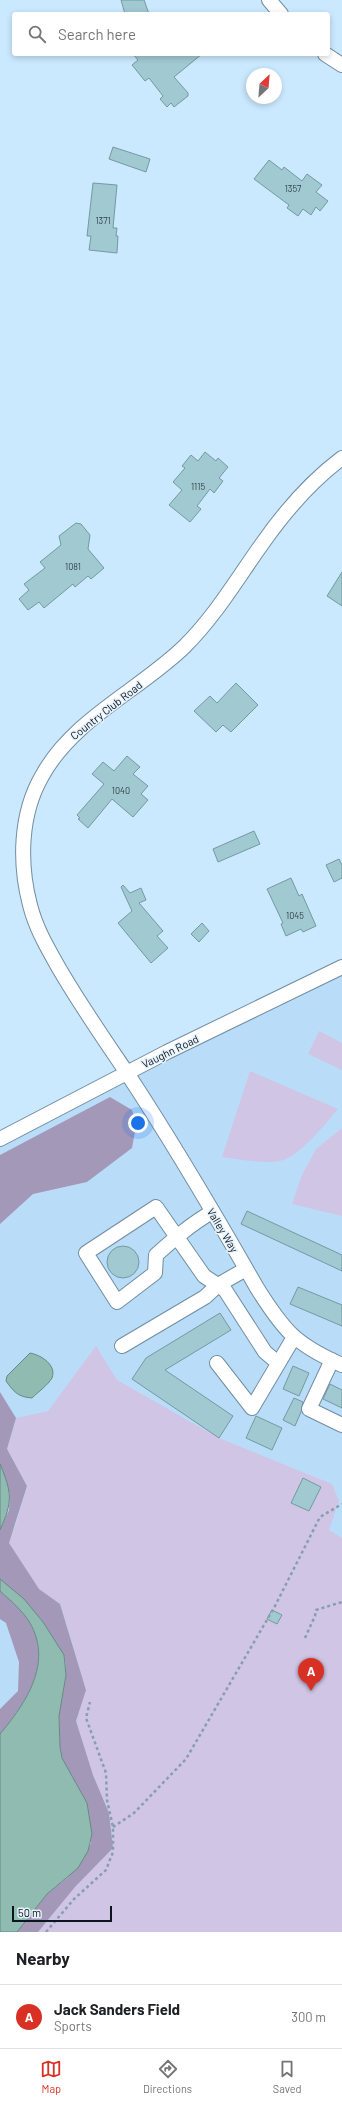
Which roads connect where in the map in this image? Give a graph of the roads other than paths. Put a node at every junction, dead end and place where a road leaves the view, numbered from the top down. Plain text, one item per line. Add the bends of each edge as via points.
1 (270, 0) edge
2 (279, 12) edge
3 (329, 56) edge
4 (342, 65) edge
5 (342, 458) edge
6 (342, 967) edge
7 (126, 1073) junction
8 (0, 1139) edge
9 (212, 1212) junction
10 (176, 1236) junction
11 (246, 1269) junction
12 (218, 1285) junction
13 (294, 1337) junction
14 (122, 1346) dead end
15 (337, 1362) edge
16 (278, 1363) junction
17 (217, 1364) dead end
18 (342, 1425) edge

1 - 2 street
3 - 4 street
5 - 7 street, Country Club Road via 307,488 290,507 195,636 165,665 76,732 65,744 42,776 31,800 24,835 25,884 38,929 81,1005
6 - 7 street, Vaughn Road
7 - 8 street, Vaughn Road
7 - 9 street, Valley Way
9 - 10 street
9 - 11 street, Valley Way
10 - 10 street via 156,1207 86,1253 117,1302 155,1273 156,1255
10 - 12 street via 204,1276
11 - 12 street
11 - 13 street, Valley Way via 276,1317
12 - 14 street via 205,1297
12 - 16 street via 225,1290 265,1352
13 - 15 street, Valley Way via 314,1352
13 - 16 street
15 - 18 street via 309,1409
16 - 17 street via 252,1408

